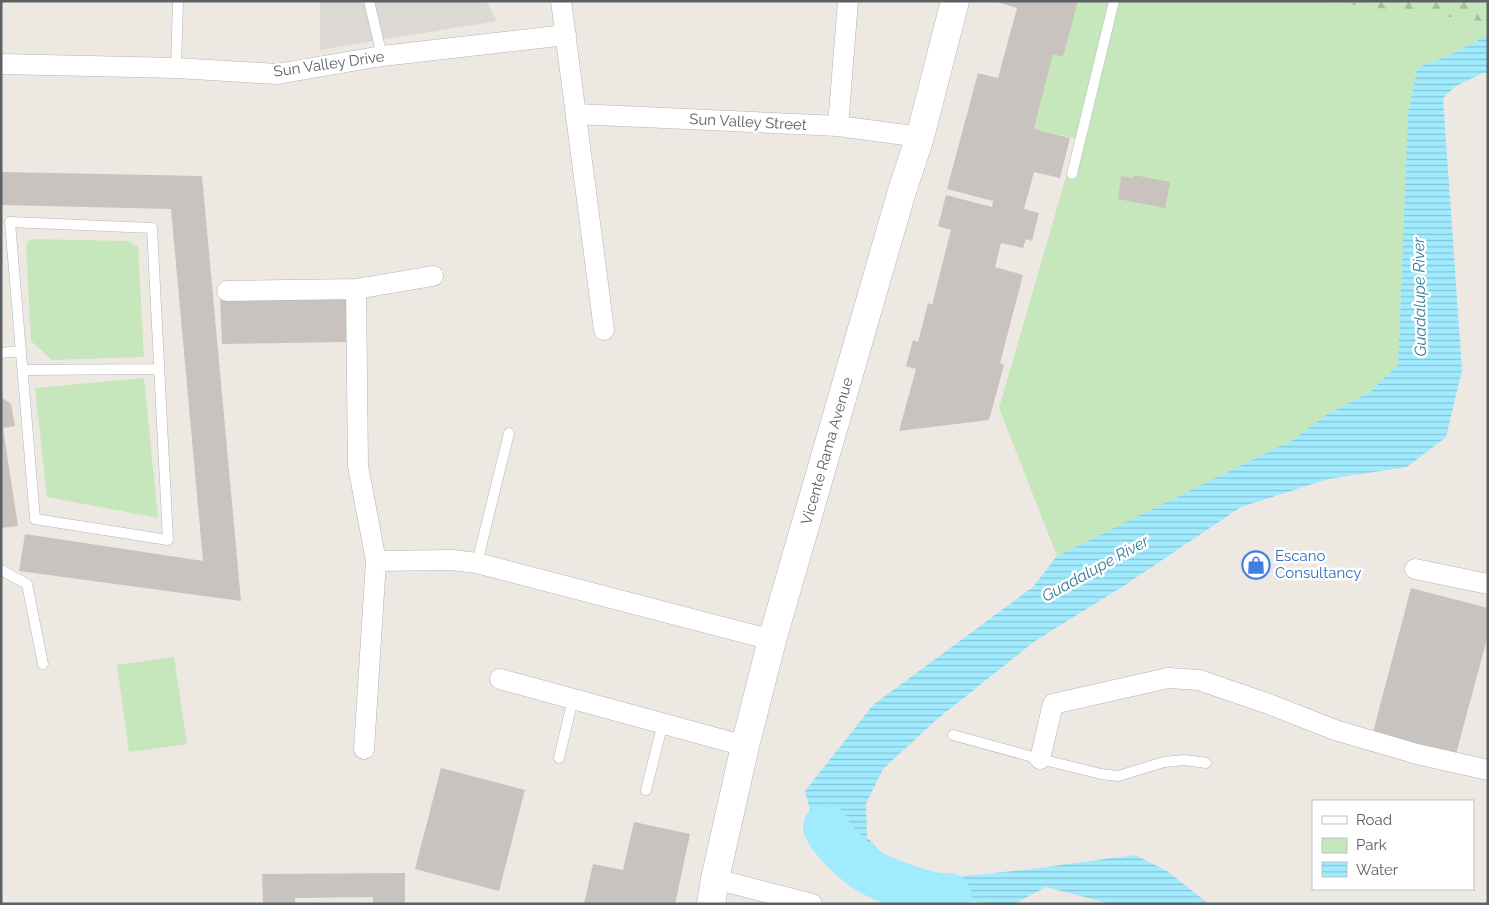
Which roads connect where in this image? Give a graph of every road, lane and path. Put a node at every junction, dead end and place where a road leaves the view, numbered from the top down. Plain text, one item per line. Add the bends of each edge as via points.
1 (178, 1) edge
2 (369, 1) edge
3 (561, 1) edge
4 (848, 1) edge
5 (955, 1) edge
6 (1114, 1) edge
7 (566, 35) junction
8 (382, 56) junction
9 (1, 64) edge
10 (176, 68) junction
11 (576, 114) junction
12 (838, 126) junction
13 (920, 137) junction
14 (1072, 174) dead end
15 (433, 276) dead end
16 (356, 289) junction
17 (227, 290) dead end
18 (604, 330) dead end
19 (21, 351) junction
20 (1, 353) edge
21 (159, 369) junction
22 (22, 370) junction
23 (508, 434) dead end
24 (376, 561) junction
25 (477, 563) junction
26 (1415, 569) dead end
27 (1, 570) edge
28 (1488, 584) edge
29 (772, 640) junction
30 (43, 664) dead end
31 (500, 679) dead end
32 (573, 699) junction
33 (663, 723) junction
34 (953, 735) dead end
35 (745, 746) junction
36 (364, 749) dead end
37 (559, 758) dead end
38 (1040, 759) junction
39 (1206, 764) dead end
40 (1488, 770) edge
41 (646, 790) dead end
42 (713, 891) edge
43 (812, 904) edge

1 - 10 lane
2 - 8 lane
3 - 7 street
4 - 12 street
5 - 13 main road, Vicente Rama Avenue
6 - 14 lane
7 - 8 street, Sun Valley Drive
7 - 11 street
8 - 10 street, Sun Valley Drive via 277,74
9 - 10 street, Sun Valley Drive
11 - 12 street, Sun Valley Street
11 - 18 street
12 - 13 street, Sun Valley Street
13 - 29 main road, Vicente Rama Avenue
15 - 16 street
16 - 17 street
16 - 24 street via 358,466
19 - 20 lane
19 - 21 lane via 10,222 152,228
19 - 22 lane
21 - 22 lane
21 - 22 lane via 168,540 36,518
23 - 25 lane
24 - 25 street via 452,560
24 - 36 street
25 - 29 street
26 - 28 street
27 - 30 lane via 27,584
29 - 35 main road, Vicente Rama Avenue
31 - 32 street
32 - 33 street
32 - 37 lane
33 - 35 street
33 - 41 lane
34 - 38 lane
35 - 42 main road, Vicente Rama Avenue
38 - 39 lane via 1118,776 1164,762 1185,760
38 - 40 street via 1054,704 1168,678 1199,680 1334,730
42 - 43 street

